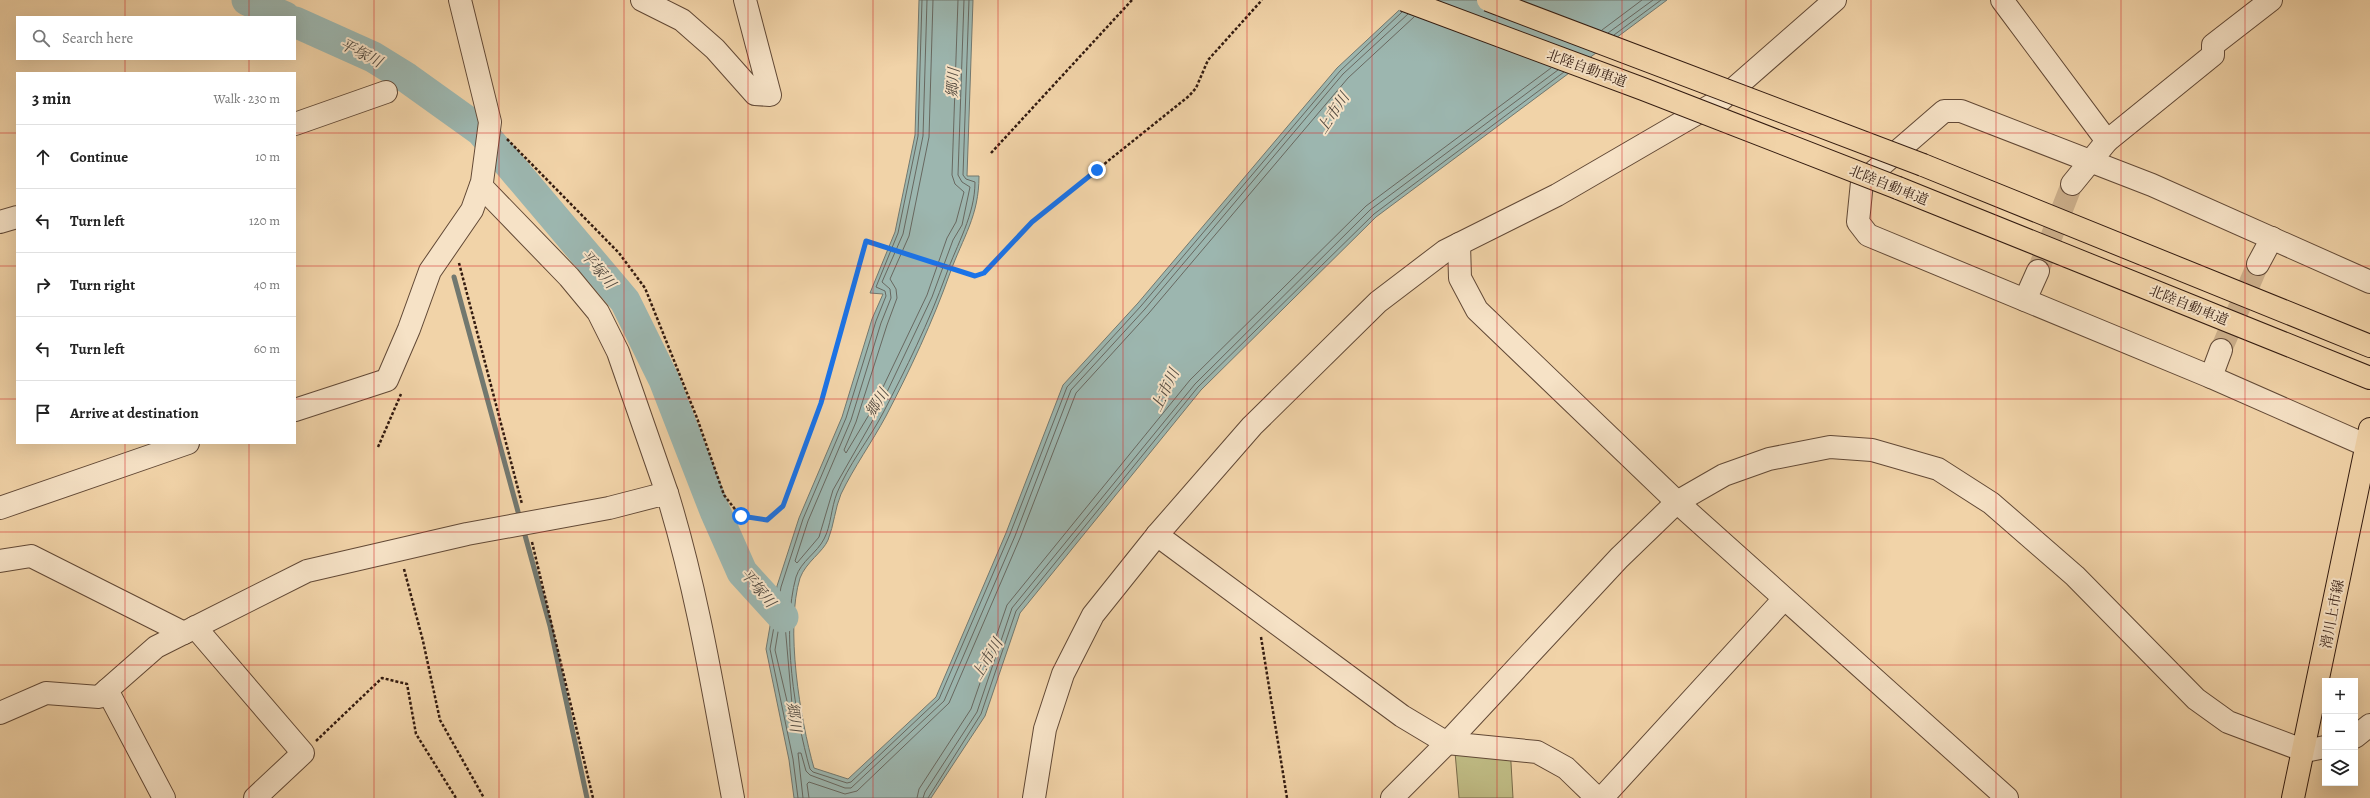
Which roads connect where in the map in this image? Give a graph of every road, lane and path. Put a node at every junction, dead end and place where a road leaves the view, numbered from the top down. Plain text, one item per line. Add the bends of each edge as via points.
1 (460, 0) edge
2 (642, 0) edge
3 (745, 0) edge
4 (1132, 0) edge
5 (1262, 0) edge
6 (1404, 0) edge
7 (1488, 0) edge
8 (1835, 0) edge
9 (2002, 0) edge
10 (2271, 0) edge
11 (386, 92) dead end
12 (490, 122) junction
13 (296, 124) edge
14 (2106, 141) junction
15 (991, 153) dead end
16 (2088, 161) junction
17 (482, 182) junction
18 (2072, 184) tunnel mouth
19 (16, 217) edge
20 (0, 222) edge
21 (2272, 238) junction
22 (1459, 244) junction
23 (2258, 264) tunnel mouth
24 (2038, 271) tunnel mouth
25 (2370, 282) edge
26 (2025, 300) junction
27 (2370, 346) edge
28 (2222, 350) tunnel mouth
29 (2211, 377) junction
30 (2370, 378) edge
31 (296, 410) edge
32 (2369, 440) edge
33 (185, 444) edge
34 (667, 493) junction
35 (1677, 502) junction
36 (0, 508) edge
37 (1157, 535) junction
38 (399, 550) junction
39 (0, 561) edge
40 (1784, 599) junction
41 (1257, 607) junction
42 (189, 630) junction
43 (107, 690) junction
44 (0, 713) edge
45 (2370, 726) edge
46 (2358, 735) edge
47 (1447, 743) junction
48 (2315, 749) edge
49 (303, 753) junction
50 (164, 798) edge
51 (255, 798) edge
52 (456, 798) edge
53 (484, 798) edge
54 (733, 798) edge
55 (1034, 798) edge
56 (1287, 798) edge
57 (1392, 798) edge
58 (1597, 798) edge
59 (1602, 798) edge
60 (2007, 798) edge
61 (2293, 798) edge

1 - 12 street
2 - 3 street via 682,20 715,49 756,94 770,95
4 - 15 path
5 - 12 path via 1208,60 1196,88 1189,96 1032,222 984,273 975,276 866,241 821,403 783,506 767,520 741,516 724,495 697,418 645,288 619,253
6 - 30 main road, 北陸自動車道, bridge via 1898,188
7 - 27 main road, 北陸自動車道, bridge via 1923,165
8 - 22 street via 1722,98 1557,195
9 - 14 street
10 - 14 street via 2213,45 2213,56
11 - 13 street
12 - 17 street
14 - 16 street
16 - 18 street
16 - 21 street via 2152,185
16 - 26 street via 1961,111 1944,111 1862,182 1858,222 1868,235
17 - 31 street via 472,210 430,271 387,380
17 - 34 street via 598,312 618,352
19 - 20 street
21 - 23 street
21 - 25 street
22 - 35 street via 1460,278 1477,310
22 - 37 street via 1445,251 1378,302 1252,426
24 - 26 street
26 - 29 street
28 - 29 street
29 - 32 street
32 - 48 main road, 滑川上市線
33 - 36 street
34 - 38 street via 609,508 467,534
34 - 54 street via 698,605
35 - 40 street
35 - 47 street via 1619,558
35 - 48 street via 1724,475 1769,459 1830,447 1872,450 1938,469 1991,502 2075,576 2196,699 2228,722
37 - 41 street
37 - 55 street via 1092,615 1063,674 1045,729
38 - 42 street via 307,571
38 - 53 path via 424,641 440,720
39 - 42 street via 32,556
40 - 59 street
40 - 60 street
41 - 47 street via 1402,716
41 - 56 path
42 - 43 street via 156,647
42 - 49 street
43 - 44 street via 99,697 46,693
43 - 50 street
45 - 46 street
47 - 57 street
47 - 58 street via 1537,752 1566,768
48 - 61 main road, 滑川上市線
49 - 51 street
49 - 52 path via 382,678 407,684 416,734

